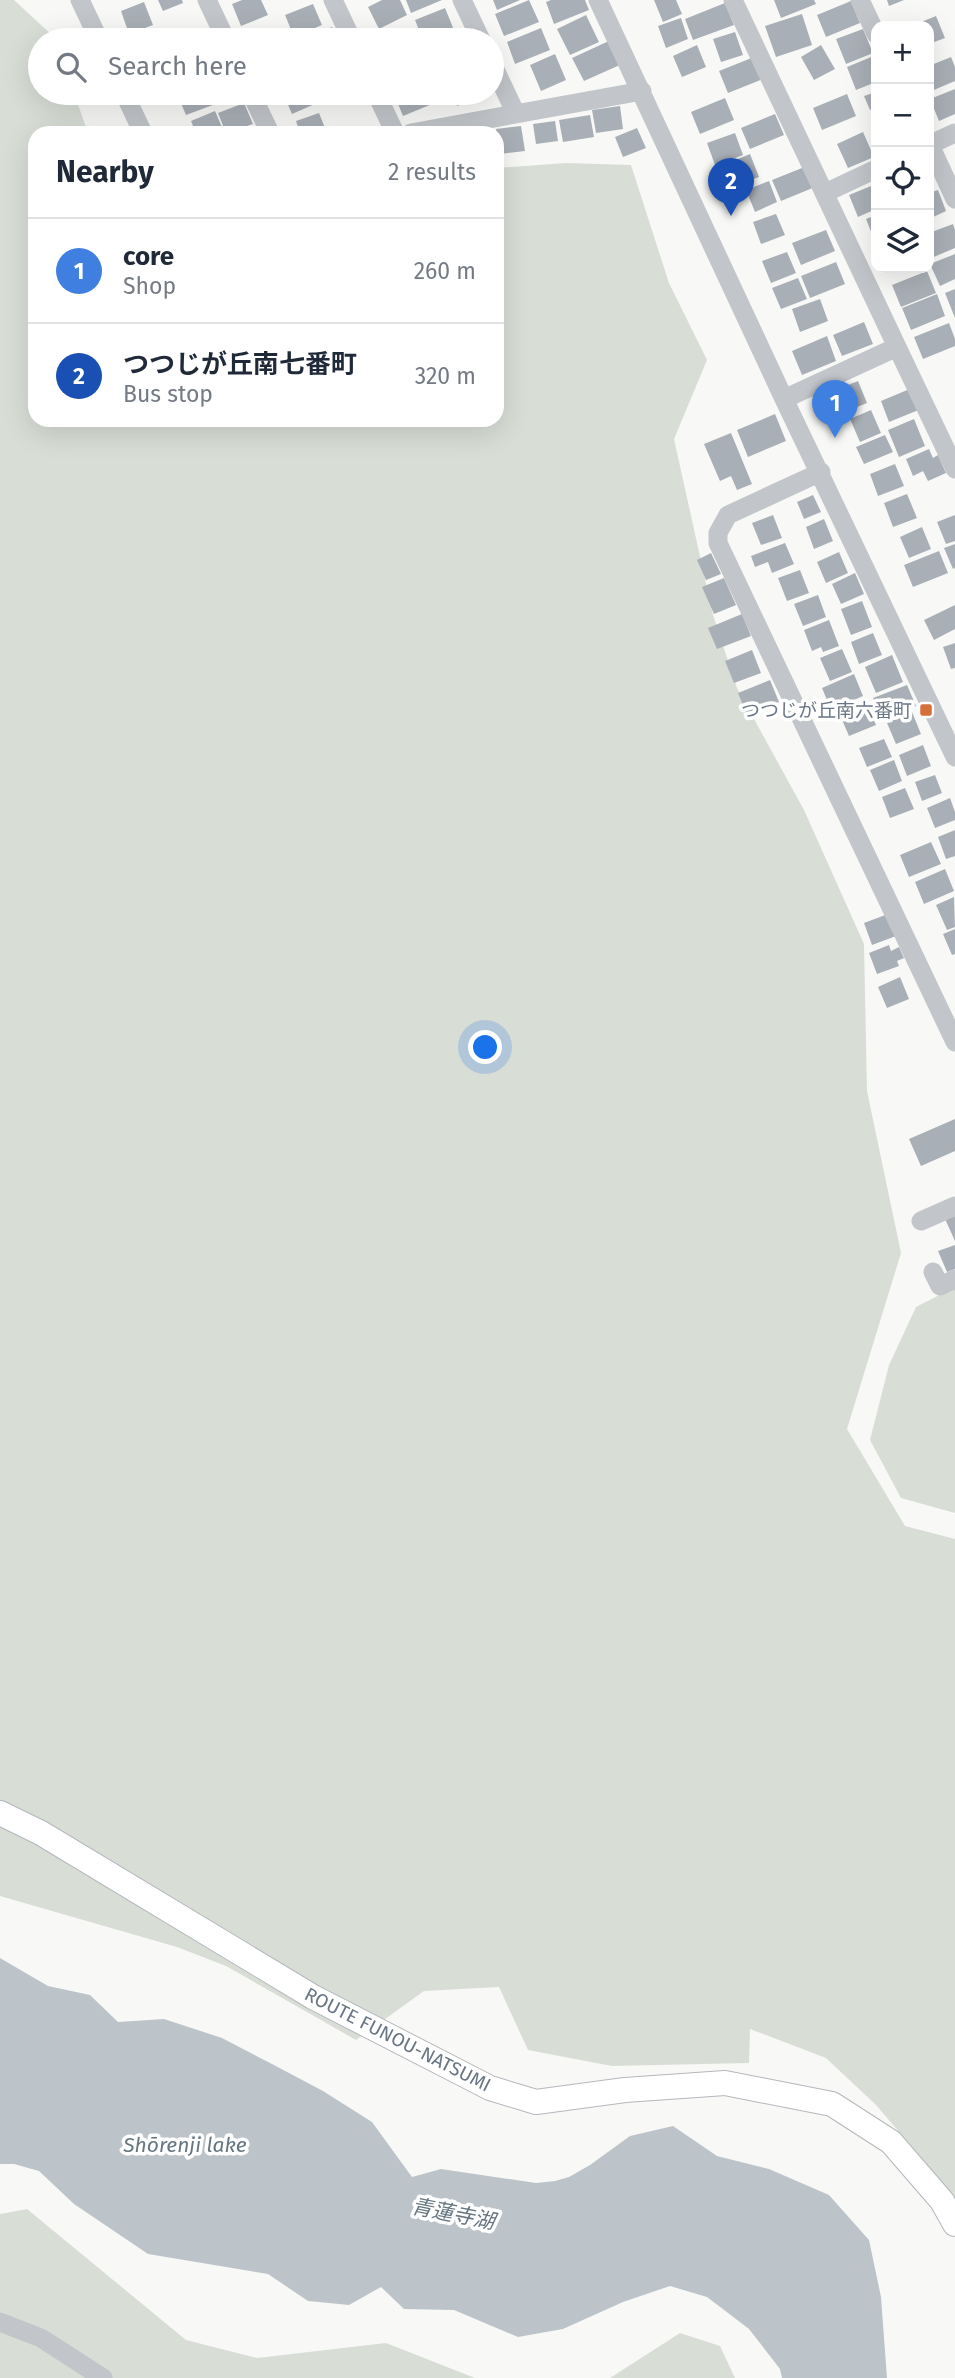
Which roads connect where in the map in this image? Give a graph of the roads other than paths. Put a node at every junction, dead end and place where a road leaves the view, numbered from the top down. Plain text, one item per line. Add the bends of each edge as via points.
1 (80, 0) edge
2 (207, 0) edge
3 (333, 0) edge
4 (462, 0) edge
5 (598, 0) edge
6 (733, 0) edge
7 (860, 0) edge
8 (871, 23) edge
9 (93, 28) edge
10 (220, 28) edge
11 (346, 28) edge
12 (475, 28) edge
13 (504, 88) edge
14 (642, 91) junction
15 (130, 105) edge
16 (257, 105) edge
17 (382, 105) edge
18 (516, 114) junction
19 (140, 126) edge
20 (267, 126) edge
21 (392, 126) edge
22 (450, 126) edge
23 (955, 133) edge
24 (934, 142) edge
25 (930, 147) edge
26 (871, 171) edge
27 (825, 193) junction
28 (955, 199) edge
29 (897, 347) junction
30 (784, 399) junction
31 (955, 469) edge
32 (821, 472) junction
33 (955, 757) edge
34 (948, 1009) edge
35 (955, 1042) edge
36 (955, 1206) edge
37 (921, 1221) dead end
38 (933, 1272) dead end
39 (955, 1279) edge
40 (0, 1813) edge
41 (955, 2224) edge
42 (0, 2322) edge
43 (103, 2378) edge

1 - 9 street
2 - 10 street
3 - 11 street
4 - 12 street
5 - 14 street
6 - 27 street
7 - 8 street
13 - 18 street
14 - 18 street
14 - 30 street
15 - 19 street
16 - 20 street
17 - 21 street
18 - 22 street
23 - 24 street
25 - 28 street
26 - 27 street
27 - 29 street
29 - 30 street
29 - 31 street
30 - 32 street
32 - 33 street
32 - 34 street via 728,515 718,543
34 - 35 street
36 - 37 street
38 - 39 street via 940,1286
40 - 41 main road, ROUTE FUNOU-NATSUMI via 313,1997 490,2088 536,2102 725,2083 832,2104 891,2142 942,2201
42 - 43 street via 41,2338

